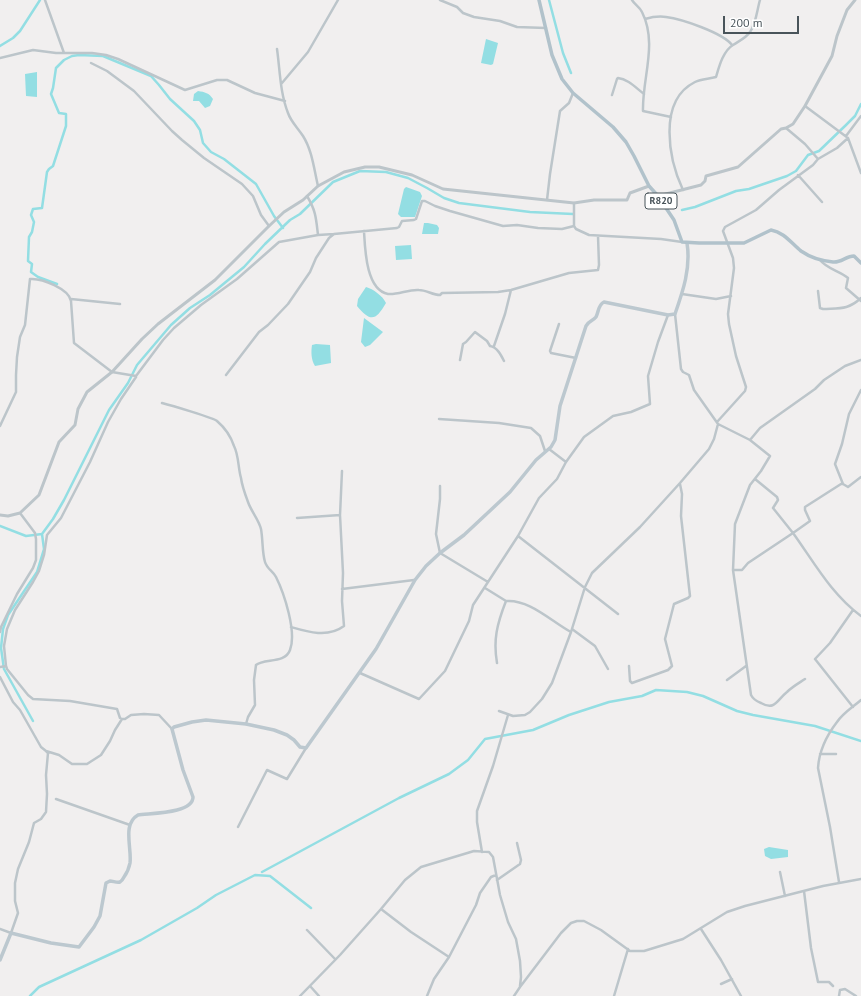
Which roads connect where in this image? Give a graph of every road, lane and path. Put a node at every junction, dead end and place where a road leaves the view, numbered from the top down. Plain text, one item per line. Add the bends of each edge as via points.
1 (45, 0) edge
2 (338, 0) edge
3 (440, 0) edge
4 (539, 0) edge
5 (632, 0) edge
6 (760, 0) edge
7 (855, 0) edge
8 (645, 19) junction
9 (546, 28) junction
10 (732, 45) junction
11 (277, 49) dead end
12 (64, 53) junction
13 (0, 58) edge
14 (91, 63) dead end
15 (282, 83) junction
16 (573, 92) junction
17 (644, 94) junction
18 (612, 95) dead end
19 (285, 101) junction
20 (806, 106) junction
21 (861, 116) edge
22 (671, 117) junction
23 (786, 128) junction
24 (846, 136) junction
25 (818, 159) junction
26 (861, 173) edge
27 (798, 175) junction
28 (318, 186) junction
29 (649, 186) junction
30 (683, 190) junction
31 (307, 196) junction
32 (658, 196) junction
33 (547, 200) junction
34 (822, 202) dead end
35 (574, 203) junction
36 (270, 225) junction
37 (574, 226) junction
38 (364, 231) junction
39 (318, 234) junction
40 (334, 234) junction
41 (598, 236) junction
42 (682, 242) junction
43 (687, 243) junction
44 (727, 244) junction
45 (820, 260) junction
46 (861, 263) edge
47 (511, 290) junction
48 (818, 291) dead end
49 (682, 294) junction
50 (731, 296) junction
51 (71, 299) junction
52 (860, 300) edge
53 (120, 304) dead end
54 (676, 314) junction
55 (668, 315) junction
56 (559, 324) dead end
57 (494, 346) junction
58 (576, 358) junction
59 (460, 360) dead end
60 (861, 360) edge
61 (504, 361) dead end
62 (112, 372) junction
63 (226, 375) dead end
64 (135, 376) junction
65 (861, 390) edge
66 (162, 403) dead end
67 (439, 419) dead end
68 (718, 423) junction
69 (0, 426) edge
70 (750, 440) junction
71 (546, 450) junction
72 (566, 462) junction
73 (342, 472) dead end
74 (861, 478) edge
75 (755, 479) junction
76 (680, 483) junction
77 (843, 484) junction
78 (440, 486) dead end
79 (20, 513) junction
80 (340, 515) junction
81 (0, 516) edge
82 (297, 518) dead end
83 (793, 533) junction
84 (518, 536) junction
85 (440, 553) junction
86 (733, 570) junction
87 (415, 580) junction
88 (488, 582) junction
89 (585, 586) junction
90 (485, 588) junction
91 (342, 589) junction
92 (506, 602) junction
93 (853, 610) junction
94 (618, 614) dead end
95 (861, 616) edge
96 (291, 627) junction
97 (571, 631) junction
98 (0, 632) edge
99 (497, 663) dead end
100 (629, 666) dead end
101 (746, 666) junction
102 (3, 667) edge
103 (608, 669) dead end
104 (360, 673) junction
105 (0, 677) edge
106 (805, 679) dead end
107 (727, 680) dead end
108 (861, 700) edge
109 (853, 707) junction
110 (499, 711) dead end
111 (508, 715) junction
112 (122, 719) junction
113 (246, 724) junction
114 (172, 730) junction
115 (306, 748) junction
116 (46, 751) junction
117 (820, 754) junction
118 (836, 754) dead end
119 (56, 799) dead end
120 (130, 825) junction
121 (238, 827) dead end
122 (517, 843) dead end
123 (482, 852) junction
124 (780, 872) dead end
125 (496, 875) junction
126 (861, 879) edge
127 (497, 880) junction
128 (839, 882) junction
129 (804, 891) junction
130 (785, 896) junction
131 (381, 910) junction
132 (0, 929) edge
133 (701, 929) junction
134 (307, 930) dead end
135 (11, 933) junction
136 (628, 949) junction
137 (449, 957) junction
138 (335, 959) junction
139 (0, 960) edge
140 (732, 979) junction
141 (721, 984) dead end
142 (310, 986) junction
143 (833, 986) dead end
144 (520, 987) junction
145 (300, 996) edge
146 (320, 996) edge
147 (427, 996) edge
148 (514, 996) edge
149 (614, 996) edge
150 (741, 996) edge
151 (839, 996) edge
152 (856, 996) edge

1 - 12 street
2 - 15 street via 308,52
3 - 9 street via 474,17 517,27
4 - 9 main road, R820
5 - 8 street
6 - 10 street via 751,32
7 - 20 street via 844,17 832,56
8 - 10 street via 656,16 675,19 715,32
8 - 17 street via 649,58
9 - 16 main road, R820 via 557,69
10 - 22 street via 721,61 716,77 688,86 675,102
11 - 15 street
12 - 13 street via 33,50
12 - 19 street via 106,55 185,90 217,80 227,80 255,93
14 - 36 street via 134,90 182,140 242,184
15 - 19 street
16 - 29 main road, R820 via 617,131 634,156
16 - 33 street via 568,103 560,111
17 - 18 street via 632,84 618,78
17 - 22 street via 645,112
19 - 28 street via 294,125 308,148
20 - 23 street via 793,124
20 - 24 street
21 - 24 street
22 - 30 street via 670,138 675,168
23 - 25 street
23 - 30 street via 781,128 738,167 706,176 701,185
24 - 25 street via 837,148
24 - 26 street
25 - 27 street
27 - 34 street
27 - 44 street via 756,210 724,227
28 - 31 street
28 - 33 street via 344,172 379,167 412,175 443,189
29 - 32 main road, R820
29 - 35 street via 630,193 627,200
30 - 32 street
31 - 36 street
31 - 39 street via 314,208
32 - 42 main road, R820 via 674,220
33 - 35 street
35 - 37 street
36 - 62 street via 215,280 158,324
37 - 38 street via 503,226 422,201 416,219 402,221 399,228
37 - 41 street via 584,233
38 - 40 street
38 - 47 street via 365,252 372,279 376,287 383,292 390,294 420,290 440,295
39 - 40 street
39 - 64 street via 279,242 237,279 174,328
40 - 63 street via 288,304 259,332
41 - 42 street
41 - 47 street via 598,270 569,273
42 - 43 main road
43 - 44 main road
43 - 49 main road via 689,262
44 - 45 main road via 744,243 767,231 776,231 810,257
44 - 50 street via 734,268
45 - 46 main road via 839,262 854,256
45 - 52 street via 825,266 848,278 846,288
47 - 57 street
48 - 52 street via 820,308 823,309 843,309
49 - 50 street via 716,299
49 - 54 main road
50 - 68 street via 729,324 746,387
51 - 53 street
51 - 62 street via 74,343
51 - 69 street via 59,288 37,279 30,279 20,338 16,392
54 - 55 main road
54 - 68 street via 682,372 689,375 694,390
55 - 58 main road via 604,302 600,305 595,318 588,322
55 - 72 street via 648,376 650,404 613,416 584,437
56 - 58 street via 550,352
57 - 59 street via 490,346 484,338 474,332 463,344
57 - 61 street
58 - 71 main road via 560,406 555,440
60 - 70 street via 824,380 760,428
62 - 64 street
62 - 79 street via 87,392 78,409 75,425 59,442 39,495
64 - 102 street via 108,422 61,518 47,535 39,571 15,610 7,629
65 - 77 street via 849,414 836,464
66 - 96 street via 216,419 226,432 234,446 248,503 261,528 264,560 281,588
67 - 71 street via 531,428 540,436
68 - 70 street
68 - 76 street via 709,449
70 - 75 street via 770,456
71 - 72 street
71 - 85 main road via 510,492 464,535
72 - 84 street via 557,479 539,498
73 - 80 street
74 - 77 street via 848,487
75 - 83 street via 777,497 773,508
75 - 86 street via 750,485 735,524
76 - 89 street via 640,527 592,573
76 - 100 street via 690,596 674,604 668,625 665,639 672,666 668,670 632,682
77 - 83 street via 805,507 810,521
78 - 85 street via 436,534
79 - 81 street
79 - 98 street via 35,533 36,560
80 - 82 street
80 - 91 street
83 - 86 street via 748,563 742,570
83 - 93 street via 830,587
84 - 88 street
84 - 89 street
85 - 87 main road
85 - 88 street
86 - 101 street
87 - 91 street
87 - 104 main road
88 - 90 street
89 - 94 street
89 - 97 street
90 - 92 street
90 - 104 street via 473,605 469,621 445,671 419,699
91 - 96 street via 342,628 313,634
92 - 97 street via 523,603
92 - 99 street via 495,640
93 - 95 street
93 - 109 street via 830,643 815,659
96 - 113 street via 291,645 287,655 256,665 255,705
97 - 103 street via 595,646
97 - 111 street via 552,683 542,699 524,715
101 - 106 street via 752,698 769,706 779,702 787,691
101 - 107 street
102 - 112 street via 33,699 70,701 117,709
104 - 115 main road
105 - 116 street via 13,702
108 - 109 street
109 - 117 street via 838,721
110 - 111 street
111 - 123 street via 477,811
112 - 114 street via 131,715 156,714 161,716
112 - 116 street via 101,754 87,764 72,764 59,755
113 - 114 main road via 206,720 177,726
113 - 115 main road via 287,735 300,747
114 - 120 main road via 193,801 176,810 138,815 133,818
115 - 121 street via 287,779 267,770
116 - 135 street via 46,812 34,823 18,869 14,893 18,913
117 - 118 street
117 - 128 street via 818,768
119 - 120 street
120 - 135 main road via 128,872 119,882 110,881 106,884 100,916 79,947
122 - 127 street via 520,864
123 - 125 street via 489,852 493,857
123 - 131 street via 421,867 405,880
124 - 130 street
125 - 127 street
125 - 137 street via 491,877 480,893
126 - 128 street
127 - 144 street via 508,922 516,939 520,961
128 - 129 street
129 - 130 street
129 - 143 street via 818,982 829,982
130 - 133 street via 727,912
131 - 137 street
131 - 138 street
132 - 135 street
133 - 136 street via 683,939 644,951
133 - 140 street
134 - 138 street
135 - 139 main road
136 - 144 street via 584,921 571,923
136 - 149 street
137 - 147 street via 434,979
138 - 142 street
140 - 141 street
140 - 150 street
142 - 145 street
142 - 146 street
144 - 148 street
151 - 152 street via 840,990 845,989

